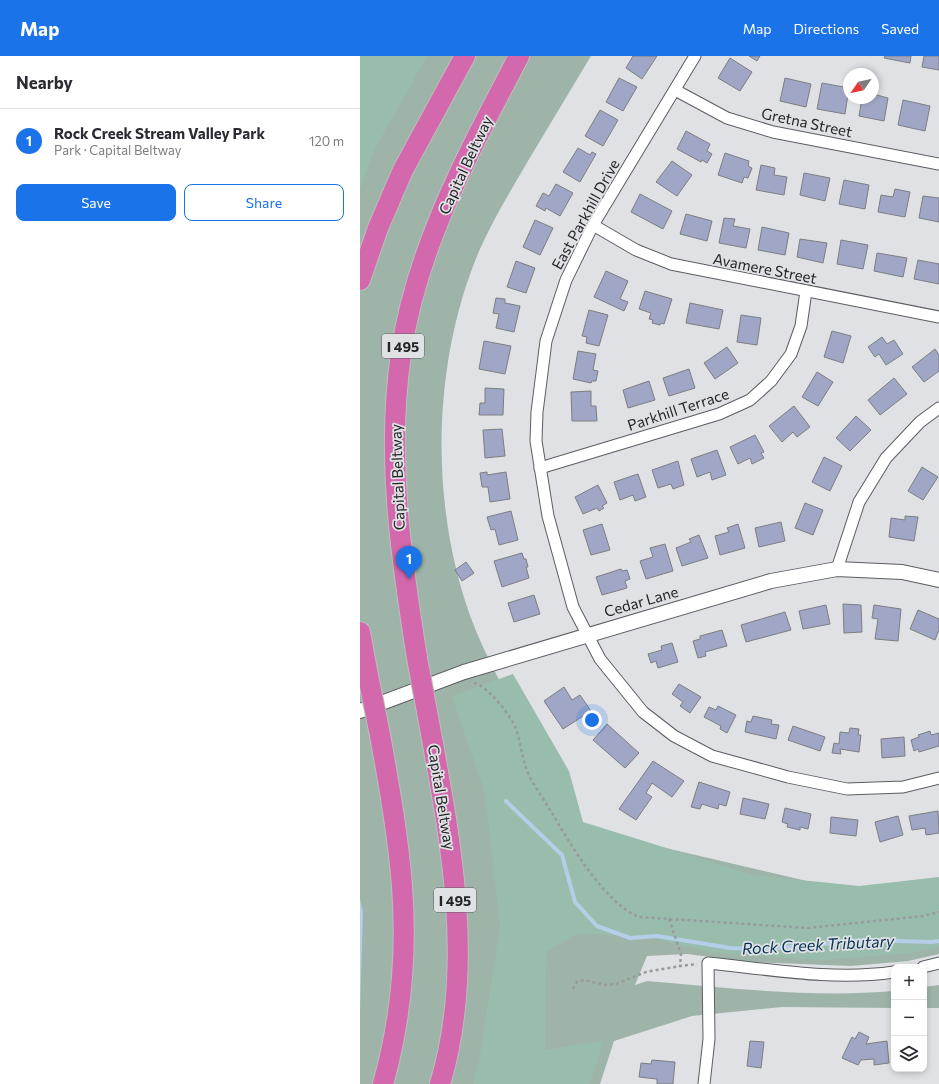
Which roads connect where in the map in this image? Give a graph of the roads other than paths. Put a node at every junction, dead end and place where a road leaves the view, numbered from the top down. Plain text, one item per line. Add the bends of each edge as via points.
1 (464, 56) edge
2 (519, 56) edge
3 (695, 56) edge
4 (675, 90) junction
5 (939, 164) edge
6 (593, 225) junction
7 (360, 280) edge
8 (806, 291) junction
9 (939, 317) edge
10 (939, 408) edge
11 (540, 468) junction
12 (837, 570) junction
13 (939, 580) edge
14 (360, 632) edge
15 (587, 634) junction
16 (362, 710) edge
17 (939, 778) edge
18 (939, 963) edge
19 (927, 966) edge
20 (891, 972) edge
21 (383, 1084) edge
22 (440, 1084) edge
23 (704, 1084) edge

1 - 7 highway via 403,170 378,228
2 - 22 highway, Capital Beltway / I 495, bridge via 478,134 449,196 427,252 401,353 396,409 396,504 403,571 445,808 458,944 454,1011
3 - 4 street, East Parkhill Drive
4 - 5 street, Gretna Street via 727,118 773,132
4 - 6 street, East Parkhill Drive
6 - 8 street, Avamere Street via 636,250 671,264
6 - 11 street, East Parkhill Drive via 566,280 546,341 537,412 536,441
8 - 9 street, Avamere Street
8 - 11 street, Parkhill Terrace via 801,326 791,354 771,381 750,400 720,414
10 - 12 street via 920,422 886,458 859,502
11 - 15 street, East Parkhill Drive via 548,516 573,607
12 - 13 street, Cedar Lane via 902,572
12 - 15 street, Cedar Lane via 771,581
14 - 21 highway, bridge via 395,821 402,886 404,946 400,1004
15 - 16 street, Cedar Lane via 464,672
15 - 17 street, East Parkhill Drive via 600,659 643,712 674,736 712,756 788,777 847,789 903,787
18 - 19 street
20 - 23 street via 870,976 830,974 708,963 709,1039

